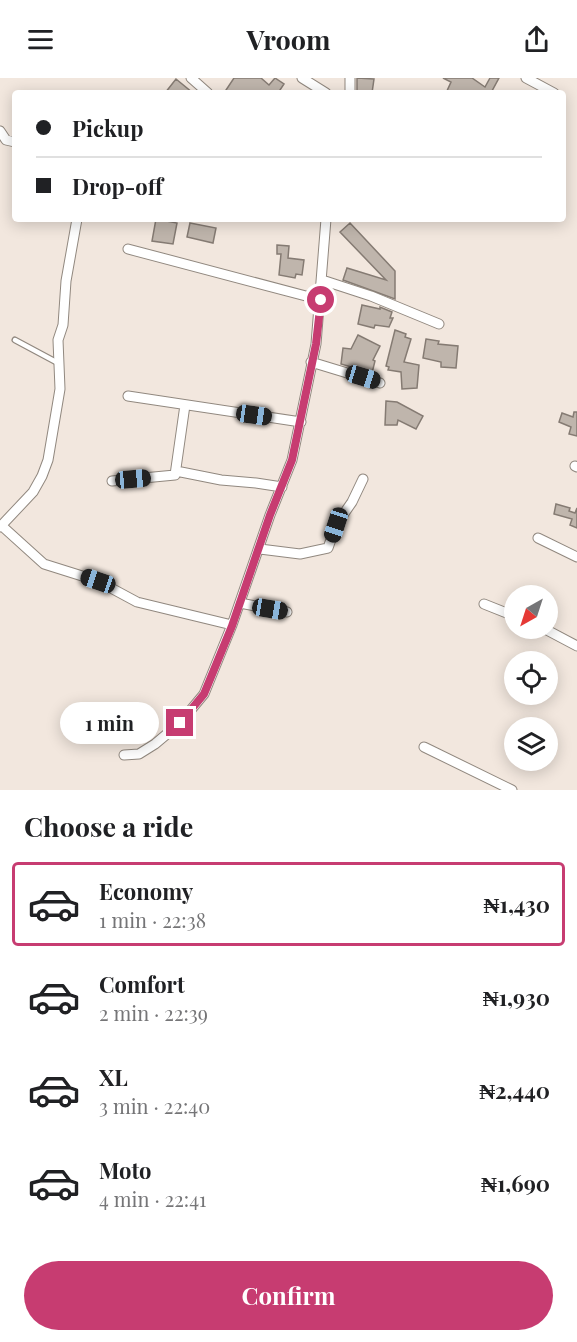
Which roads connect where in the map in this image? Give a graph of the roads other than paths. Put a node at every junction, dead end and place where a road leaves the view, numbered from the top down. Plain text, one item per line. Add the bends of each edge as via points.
1 (191, 78) edge
2 (302, 78) edge
3 (526, 78) edge
4 (205, 90) edge
5 (321, 90) edge
6 (548, 90) edge
7 (0, 131) edge
8 (12, 141) edge
9 (76, 222) edge
10 (326, 222) edge
11 (128, 249) dead end
12 (322, 280) junction
13 (321, 300) junction
14 (439, 324) dead end
15 (15, 340) dead end
16 (311, 362) junction
17 (60, 364) junction
18 (380, 383) dead end
19 (128, 396) dead end
20 (185, 405) junction
21 (301, 422) junction
22 (176, 471) junction
23 (363, 479) dead end
24 (112, 482) dead end
25 (282, 487) junction
26 (1, 526) edge
27 (538, 538) dead end
28 (260, 549) junction
29 (577, 557) edge
30 (240, 603) junction
31 (484, 604) dead end
32 (287, 612) dead end
33 (504, 612) edge
34 (232, 626) junction
35 (558, 636) edge
36 (577, 645) edge
37 (424, 747) dead end
38 (124, 755) dead end
39 (512, 790) edge

1 - 4 street
2 - 5 street
3 - 6 street
7 - 8 street
9 - 17 street via 58,340
10 - 12 street
11 - 13 street
12 - 13 street
12 - 14 street
13 - 16 street
15 - 17 lane
16 - 18 street
16 - 21 street
17 - 26 street via 60,389 45,468 33,492
19 - 20 street
20 - 21 street
20 - 22 street
21 - 25 street
22 - 24 street via 176,476
22 - 25 street
23 - 28 street via 336,525 328,548 300,554
25 - 28 street
26 - 34 street via 44,564 98,581 137,602
27 - 29 street
28 - 30 street
30 - 32 street
30 - 34 street
31 - 33 street
34 - 38 street via 204,694 180,723 139,754
35 - 36 street
37 - 39 street

